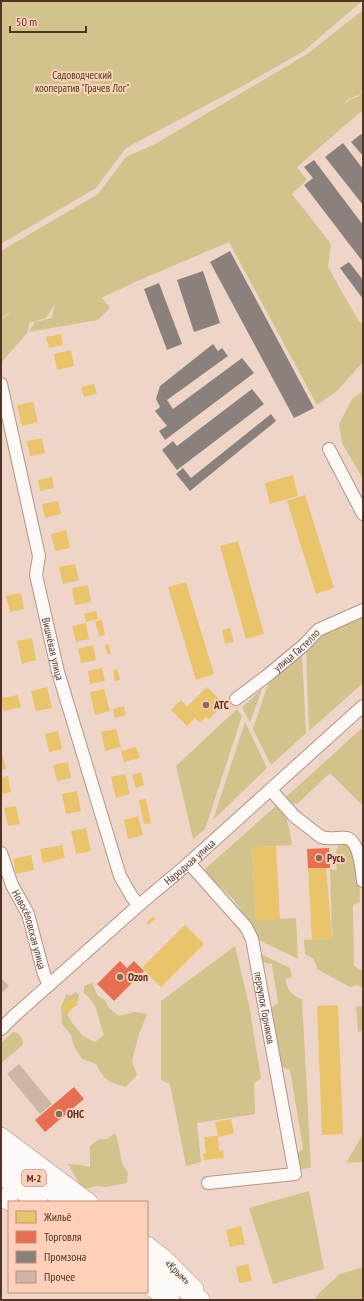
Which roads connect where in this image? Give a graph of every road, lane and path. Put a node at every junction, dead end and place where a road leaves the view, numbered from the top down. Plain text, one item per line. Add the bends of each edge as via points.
1 (1, 384) edge
2 (329, 450) dead end
3 (363, 514) edge
4 (363, 610) edge
5 (236, 699) dead end
6 (363, 706) edge
7 (271, 790) junction
8 (1, 852) edge
9 (189, 863) junction
10 (363, 881) edge
11 (139, 905) junction
12 (49, 985) junction
13 (14, 1016) junction
14 (1, 1025) edge
15 (1, 1029) edge
16 (1, 1136) edge
17 (1, 1153) edge
18 (1, 1175) edge
19 (208, 1182) dead end
20 (37, 1201) edge
21 (66, 1201) edge
22 (88, 1201) edge
23 (148, 1246) edge
24 (148, 1262) edge
25 (148, 1284) edge
26 (144, 1293) edge
27 (155, 1300) edge
28 (170, 1300) edge
29 (200, 1300) edge
30 (206, 1300) edge

1 - 11 street, Вишнёвая улица via 38,556 36,575 58,672 120,876
2 - 3 street
4 - 5 street, улица Гастелло via 318,630 304,645
6 - 7 street, Народная улица
7 - 9 street, Народная улица
7 - 10 street via 294,816 321,836 327,839 347,838 352,841 362,866
8 - 12 street, Новосёловская улица via 12,885 28,914
9 - 11 street, Народная улица
9 - 19 street, переулок Горняков via 246,927 252,939 295,1174
11 - 12 street, Народная улица
12 - 13 street, Народная улица
13 - 14 street
13 - 15 street
16 - 22 main road, М-2
17 - 21 main road, М-2
18 - 20 main road, М-2
23 - 30 main road, «Крым»
24 - 29 main road
25 - 28 main road
26 - 27 main road

